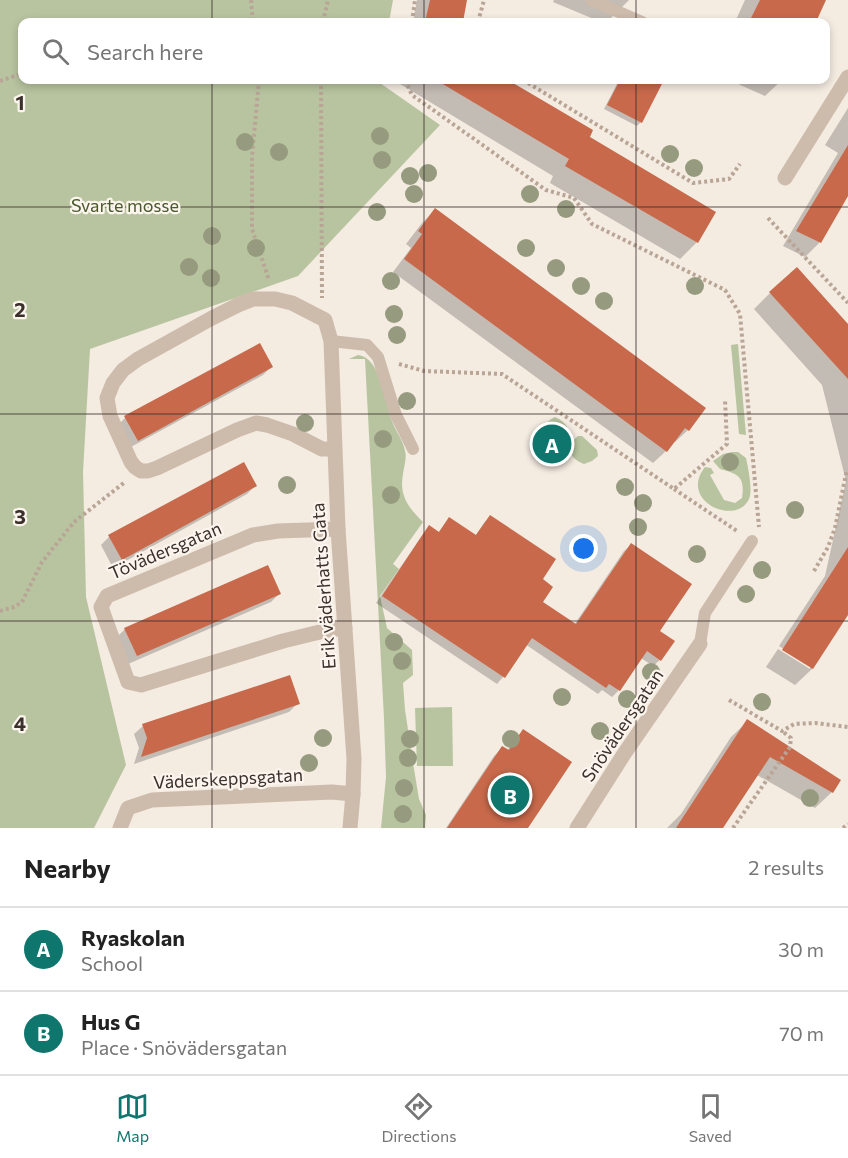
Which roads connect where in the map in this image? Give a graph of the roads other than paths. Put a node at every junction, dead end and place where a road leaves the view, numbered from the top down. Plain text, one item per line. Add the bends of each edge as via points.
1 (591, 0) edge
2 (633, 18) edge
3 (848, 77) edge
4 (785, 178) dead end
5 (331, 340) junction
6 (335, 448) junction
7 (413, 449) dead end
8 (338, 529) junction
9 (752, 541) road end
10 (345, 628) junction
11 (700, 644) joint
12 (353, 794) junction
13 (120, 828) edge
14 (350, 828) edge
15 (577, 828) edge

1 - 2 lane
3 - 4 street
5 - 6 street, Erik väderhatts Gata
5 - 6 street, Erik väderhatts Gata via 324,320 292,303 253,299 138,359 123,370 107,398 110,416 131,462 141,471 157,468 256,423 293,434 322,449
5 - 7 lane via 367,345 378,357 396,415
6 - 8 street, Erik väderhatts Gata
8 - 10 street, Erik väderhatts Gata
8 - 10 street, Tövädersgatan via 253,535 107,596 102,607 128,682 141,686 283,641
9 - 11 lane via 705,613
10 - 12 street, Erik väderhatts Gata
11 - 15 street, Snövädersgatan
12 - 13 street, Väderskeppsgatan via 152,800 128,808
12 - 14 street, Erik väderhatts Gata

